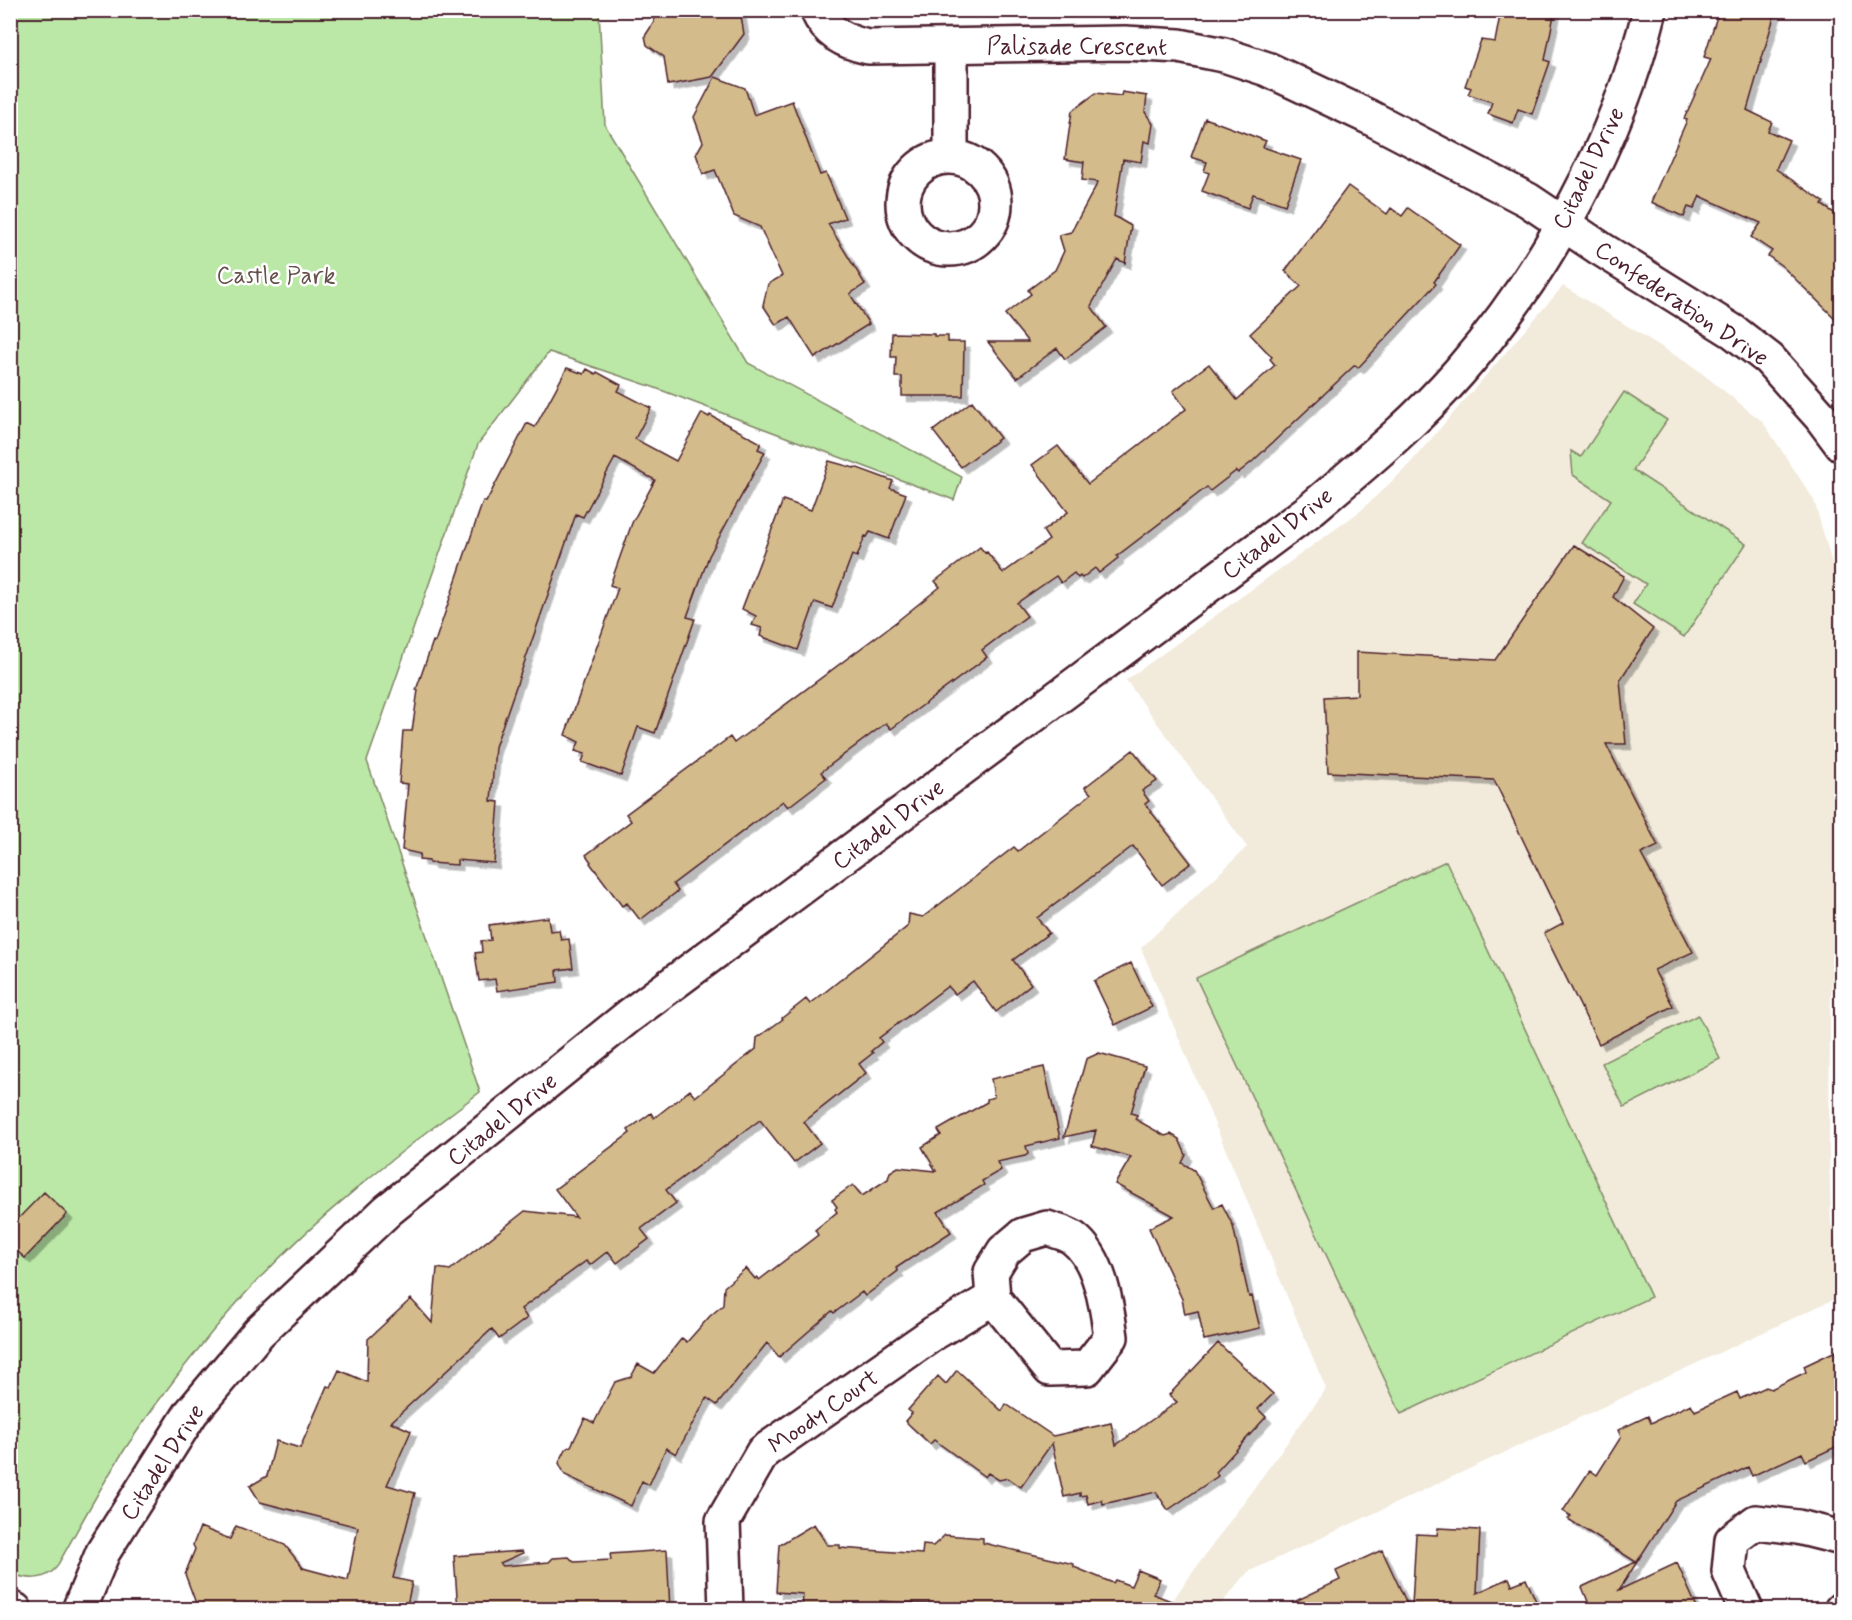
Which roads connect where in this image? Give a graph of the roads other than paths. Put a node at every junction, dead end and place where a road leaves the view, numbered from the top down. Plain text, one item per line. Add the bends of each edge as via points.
1 (817, 10) edge
2 (1650, 10) edge
3 (951, 46) junction
4 (951, 157) dead end
5 (1563, 223) junction
6 (1842, 445) edge
7 (993, 1298) dead end
8 (1842, 1538) edge
9 (80, 1610) edge
10 (726, 1610) edge
11 (1746, 1610) edge

1 - 3 street, Palisade Crescent via 838,37 850,43 868,47
2 - 5 street, Citadel Drive via 1626,86 1595,162
3 - 4 street
3 - 5 street, Palisade Crescent via 1125,43 1179,46 1224,55 1288,78 1369,117 1517,194
5 - 6 street, Confederation Drive via 1734,332 1769,359
5 - 9 street, Citadel Drive via 1525,287 1461,370 1402,432 1310,510 629,1016 388,1210 322,1271 259,1332 191,1413 103,1552
7 - 10 street, Moody Court via 934,1333 763,1452 723,1521
8 - 11 street via 1756,1522 1732,1540 1729,1571

